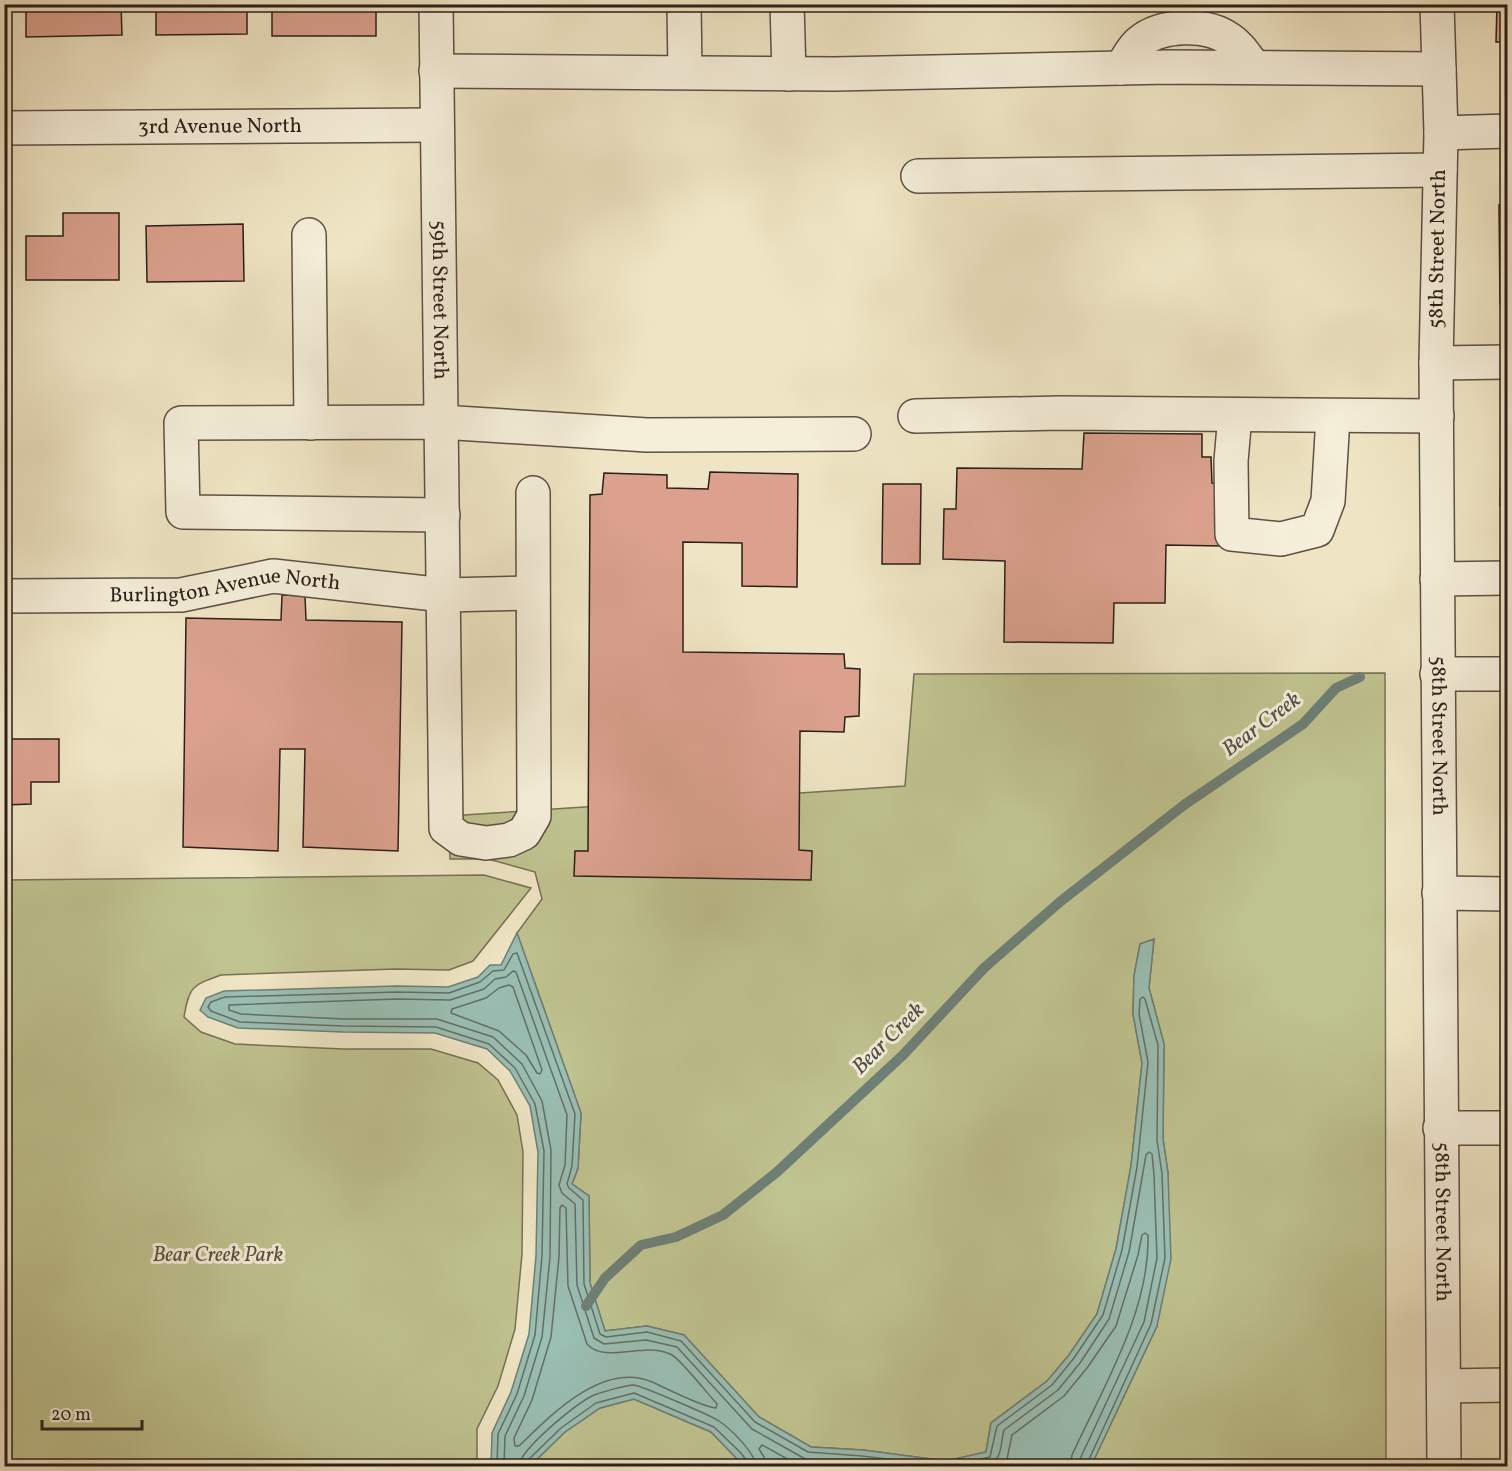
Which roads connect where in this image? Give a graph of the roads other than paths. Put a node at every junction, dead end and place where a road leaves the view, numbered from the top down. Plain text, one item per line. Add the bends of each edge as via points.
1 (436, 4) edge
2 (684, 4) edge
3 (787, 4) edge
4 (1437, 4) edge
5 (1439, 69) junction
6 (436, 71) junction
7 (685, 72) junction
8 (789, 74) junction
9 (436, 125) junction
10 (4, 128) edge
11 (1508, 131) edge
12 (1441, 133) junction
13 (1440, 170) junction
14 (918, 176) dead end
15 (309, 235) dead end
16 (1508, 362) edge
17 (1436, 363) junction
18 (1235, 415) junction
19 (915, 416) dead end
20 (1437, 416) junction
21 (1333, 417) junction
22 (441, 422) junction
23 (311, 423) junction
24 (854, 434) dead end
25 (533, 493) dead end
26 (443, 515) junction
27 (1508, 578) edge
28 (1437, 579) junction
29 (533, 593) junction
30 (444, 595) junction
31 (4, 596) edge
32 (1437, 674) junction
33 (1508, 674) edge
34 (1439, 893) junction
35 (1508, 894) edge
36 (1440, 1128) junction
37 (1508, 1128) edge
38 (1508, 1385) edge
39 (1444, 1386) junction
40 (1444, 1467) edge

1 - 6 street, 59th Street North
2 - 7 street
3 - 8 street
4 - 5 street, 58th Street North
5 - 8 street via 1121,68
5 - 12 street, 58th Street North
6 - 7 street
6 - 9 street, 59th Street North
7 - 8 street
9 - 10 street, 3rd Avenue North
9 - 22 street, 59th Street North
11 - 12 street
12 - 13 street, 58th Street North
13 - 14 street
13 - 17 street, 58th Street North
15 - 23 street
16 - 17 street
17 - 20 street, 58th Street North
18 - 19 street
18 - 21 street
18 - 21 street via 1232,534 1281,540 1317,530 1325,513
20 - 21 street
20 - 28 street, 58th Street North
22 - 23 street
22 - 24 street via 647,435
22 - 26 street, 59th Street North
23 - 26 street via 181,423 183,512
25 - 29 street
26 - 30 street, 59th Street North
27 - 28 street
28 - 32 street, 58th Street North
29 - 30 street, Burlington Avenue North
29 - 30 street, 59th Street North via 534,816 524,832 509,840 486,843 461,839 446,828
30 - 31 street, Burlington Avenue North via 273,576 181,595
32 - 33 street
32 - 34 street, 58th Street North
34 - 35 street
34 - 36 street, 58th Street North
36 - 37 street
36 - 39 street, 58th Street North
38 - 39 street
39 - 40 street, 58th Street North

